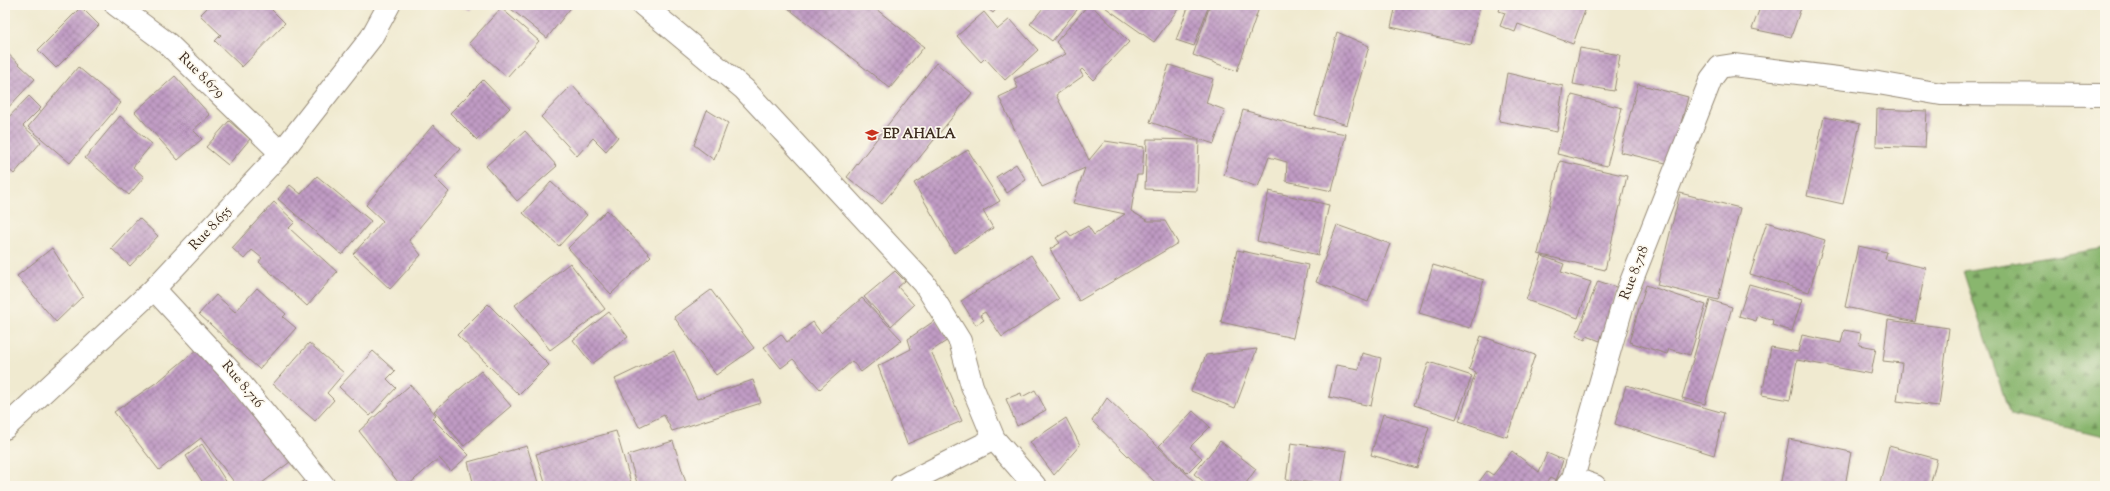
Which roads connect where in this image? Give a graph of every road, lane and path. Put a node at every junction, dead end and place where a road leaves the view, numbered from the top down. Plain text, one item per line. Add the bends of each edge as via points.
1 (116, 5) edge
2 (389, 5) edge
3 (643, 5) edge
4 (2105, 95) edge
5 (281, 153) junction
6 (154, 289) junction
7 (5, 428) edge
8 (994, 439) junction
9 (1570, 482) edge
10 (324, 486) edge
11 (901, 486) edge
12 (1035, 486) edge
13 (1595, 486) edge

1 - 5 street, Rue 8.679 via 167,44
2 - 5 street, Rue 8.655 via 371,38
3 - 8 street via 744,89 924,283 960,341 972,386
4 - 9 street, Rue 8.718 via 1941,94 1878,83 1741,66 1720,67 1711,79 1625,297
5 - 6 street, Rue 8.655
6 - 7 street, Rue 8.655
6 - 10 street, Rue 8.716 via 232,374
8 - 11 street
8 - 12 street
9 - 13 street

